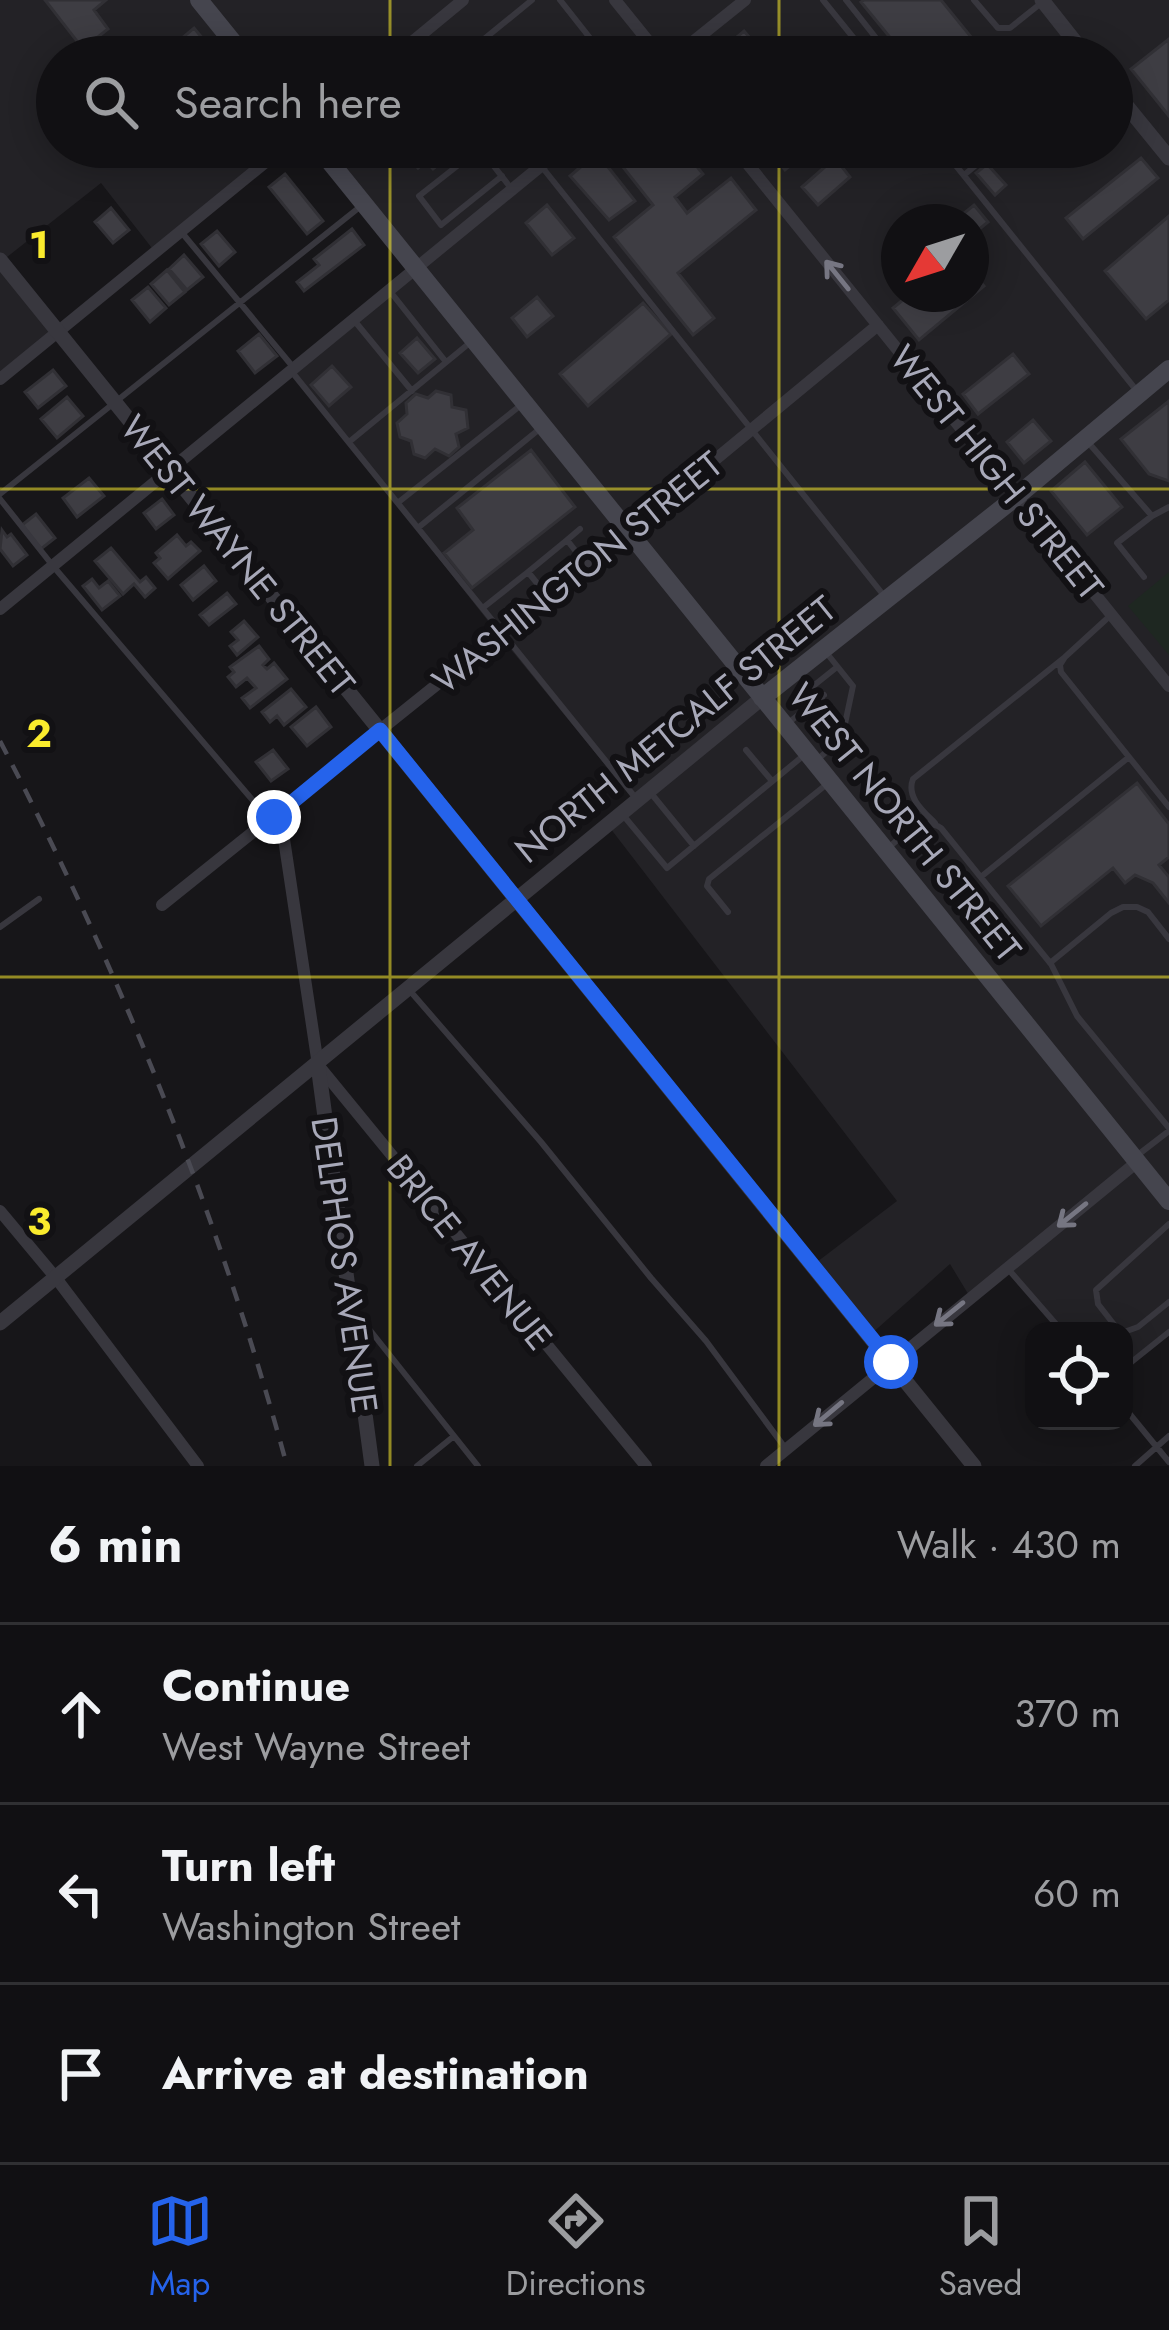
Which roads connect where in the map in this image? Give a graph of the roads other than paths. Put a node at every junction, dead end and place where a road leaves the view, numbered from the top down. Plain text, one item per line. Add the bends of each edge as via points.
1 (464, 0) edge
2 (532, 0) edge
3 (560, 0) edge
4 (615, 0) edge
5 (745, 0) edge
6 (823, 0) edge
7 (846, 0) edge
8 (974, 0) edge
9 (201, 1) edge
10 (1042, 1) edge
11 (228, 36) edge
12 (423, 36) edge
13 (488, 36) edge
14 (588, 36) edge
15 (644, 36) edge
16 (700, 36) edge
17 (852, 36) edge
18 (874, 36) edge
19 (1070, 36) edge
20 (1133, 114) edge
21 (1169, 158) edge
22 (258, 168) edge
23 (335, 168) edge
24 (455, 168) edge
25 (496, 168) edge
26 (538, 168) edge
27 (543, 168) edge
28 (751, 168) edge
29 (958, 168) edge
30 (972, 168) edge
31 (964, 175) junction
32 (502, 176) junction
33 (512, 189) junction
34 (364, 203) junction
35 (181, 231) junction
36 (0, 260) edge
37 (415, 267) junction
38 (388, 289) junction
39 (239, 303) junction
40 (352, 318) junction
41 (878, 325) junction
42 (58, 331) junction
43 (473, 340) junction
44 (446, 362) junction
45 (291, 368) junction
46 (1169, 369) edge
47 (0, 379) edge
48 (412, 391) junction
49 (1139, 394) junction
50 (524, 402) junction
51 (116, 403) junction
52 (543, 426) junction
53 (752, 430) junction
54 (1084, 438) junction
55 (349, 442) junction
56 (171, 471) junction
57 (0, 497) edge
58 (1016, 497) junction
59 (398, 502) junction
60 (1169, 507) edge
61 (1151, 516) junction
62 (419, 527) junction
63 (580, 529) dead end
64 (628, 531) junction
65 (567, 540) junction
66 (586, 565) junction
67 (52, 566) junction
68 (528, 572) junction
69 (1144, 577) dead end
70 (547, 596) junction
71 (887, 600) junction
72 (483, 607) junction
73 (0, 609) edge
74 (1112, 614) junction
75 (503, 632) junction
76 (824, 649) junction
77 (1065, 657) junction
78 (838, 667) junction
79 (797, 670) junction
80 (846, 677) junction
81 (836, 685) dead end
82 (1169, 686) edge
83 (812, 688) junction
84 (822, 696) junction
85 (763, 698) junction
86 (803, 711) junction
87 (785, 725) junction
88 (844, 726) junction
89 (380, 730) junction
90 (832, 747) junction
91 (746, 750) dead end
92 (811, 757) junction
93 (1129, 757) junction
94 (772, 782) junction
95 (830, 782) junction
96 (642, 794) junction
97 (1169, 807) edge
98 (621, 812) junction
99 (274, 817) junction
100 (940, 828) junction
101 (694, 846) junction
102 (885, 851) junction
103 (981, 877) junction
104 (39, 899) dead end
105 (517, 899) junction
106 (162, 905) dead end
107 (728, 912) dead end
108 (0, 927) edge
109 (1169, 939) edge
110 (1050, 964) junction
111 (409, 989) junction
112 (318, 1065) junction
113 (1169, 1129) edge
114 (1136, 1160) junction
115 (1169, 1202) edge
116 (0, 1211) edge
117 (1169, 1224) edge
118 (1007, 1267) junction
119 (56, 1278) junction
120 (1169, 1302) edge
121 (1055, 1322) edge
122 (1113, 1322) edge
123 (0, 1323) edge
124 (354, 1323) junction
125 (1133, 1329) edge
126 (1169, 1332) edge
127 (1133, 1361) edge
128 (891, 1362) junction
129 (1133, 1418) edge
130 (454, 1436) junction
131 (1169, 1436) edge
132 (1156, 1447) junction
133 (786, 1448) junction
134 (1169, 1462) edge
135 (198, 1466) edge
136 (372, 1466) edge
137 (417, 1466) edge
138 (478, 1466) edge
139 (646, 1466) edge
140 (766, 1466) edge
141 (974, 1466) edge
142 (1135, 1466) edge

1 - 12 street
2 - 13 lane
3 - 14 lane
4 - 15 street
5 - 16 street
6 - 17 lane
7 - 18 lane
8 - 10 lane via 998,28 1010,28
9 - 11 main road
10 - 19 street
20 - 21 street
22 - 35 street
23 - 34 main road, WEST NORTH STREET
24 - 32 lane via 419,196 441,226
25 - 32 lane
26 - 33 street
27 - 53 lane
41 -> 28 street, WEST HIGH STREET
29 - 31 lane
30 - 31 lane
31 - 49 lane
32 - 33 lane
33 - 37 street
34 - 37 main road, WEST NORTH STREET
34 - 39 lane
35 - 39 lane
35 - 42 street
36 - 42 street, WEST WAYNE STREET
37 - 38 street
37 - 43 main road, WEST NORTH STREET
38 - 40 street
38 - 44 lane
39 - 45 lane
39 - 51 lane
40 - 45 street
40 - 48 lane
41 - 53 street, WASHINGTON STREET
41 - 58 street, WEST HIGH STREET
42 - 47 street
42 - 51 street, WEST WAYNE STREET
43 - 44 lane
43 - 50 main road, WEST NORTH STREET
44 - 48 lane
45 - 55 lane
45 - 56 street
46 - 49 main road, NORTH METCALF STREET
48 - 55 lane
49 - 54 main road, NORTH METCALF STREET
50 - 52 main road, WEST NORTH STREET
50 - 59 lane
51 - 56 street, WEST WAYNE STREET
51 - 57 lane
52 - 62 lane
52 - 64 main road, WEST NORTH STREET
53 - 64 street, WASHINGTON STREET
53 - 71 lane
54 - 58 main road, NORTH METCALF STREET
54 - 61 lane
55 - 59 lane
56 - 67 street
56 - 89 street, WEST WAYNE STREET
57 - 67 lane
58 - 71 main road, NORTH METCALF STREET
58 - 74 street, WEST HIGH STREET
59 - 62 lane
60 - 61 lane
61 - 69 lane via 1117,543
62 - 72 lane
63 - 65 lane
64 - 66 street, WASHINGTON STREET
64 - 85 main road, WEST NORTH STREET
65 - 66 lane
65 - 68 lane
66 - 70 street, WASHINGTON STREET
67 - 73 street
67 - 99 lane
68 - 70 lane
68 - 72 lane
70 - 75 street, WASHINGTON STREET
71 - 76 main road, NORTH METCALF STREET
72 - 75 lane
74 - 77 lane
74 - 82 street, WEST HIGH STREET
75 - 89 street, WASHINGTON STREET
75 - 96 lane
76 - 78 lane
76 - 79 main road, NORTH METCALF STREET
77 - 93 lane via 1061,672
77 - 100 lane via 913,778 912,795
78 - 80 lane
78 - 83 lane
79 - 83 lane
79 - 85 main road, NORTH METCALF STREET
80 - 81 lane
80 - 88 lane via 853,686
83 - 84 lane
84 - 86 lane
84 - 88 lane
85 - 87 main road, WEST NORTH STREET
85 - 96 street, NORTH METCALF STREET
86 - 87 lane
86 - 90 lane
87 - 92 main road, WEST NORTH STREET
88 - 90 lane
89 - 99 street, WASHINGTON STREET
89 - 105 street, WEST WAYNE STREET
90 - 92 lane
91 - 94 lane
92 - 94 lane
92 - 95 main road, WEST NORTH STREET
93 - 97 lane
93 - 103 lane
94 - 101 lane
95 - 102 main road, WEST NORTH STREET
95 - 107 lane via 709,879
96 - 98 street, NORTH METCALF STREET
96 - 101 lane
98 - 101 lane via 667,868
98 - 105 street, NORTH METCALF STREET
99 - 106 street, WASHINGTON STREET
99 - 112 street via 284,839
100 - 102 lane via 924,823
100 - 103 lane
102 - 114 main road, WEST NORTH STREET
103 - 110 lane
104 - 108 lane
105 - 111 street, NORTH METCALF STREET
105 - 128 street, WEST WAYNE STREET
109 - 110 lane via 1148,912 1123,907
110 - 113 lane via 1078,1016
111 - 112 street, NORTH METCALF STREET
111 - 133 lane via 706,1341
112 - 119 street, NORTH METCALF STREET
112 - 124 street, DELPHOS AVENUE
112 - 139 street, BRICE AVENUE
113 - 114 lane
114 - 115 main road, WEST NORTH STREET
114 -> 118 street
116 - 119 street
117 - 122 lane via 1096,1290
118 - 121 lane
118 -> 128 street
119 - 123 street, NORTH METCALF STREET
119 - 135 street
120 - 125 lane
124 - 130 lane via 369,1329
124 - 136 street, DELPHOS AVENUE
126 - 127 lane
128 -> 133 street
128 - 141 street, WEST WAYNE STREET
129 - 132 lane
130 - 137 lane
130 - 138 lane
131 - 132 lane
132 - 134 lane
132 - 142 lane
133 - 140 street

